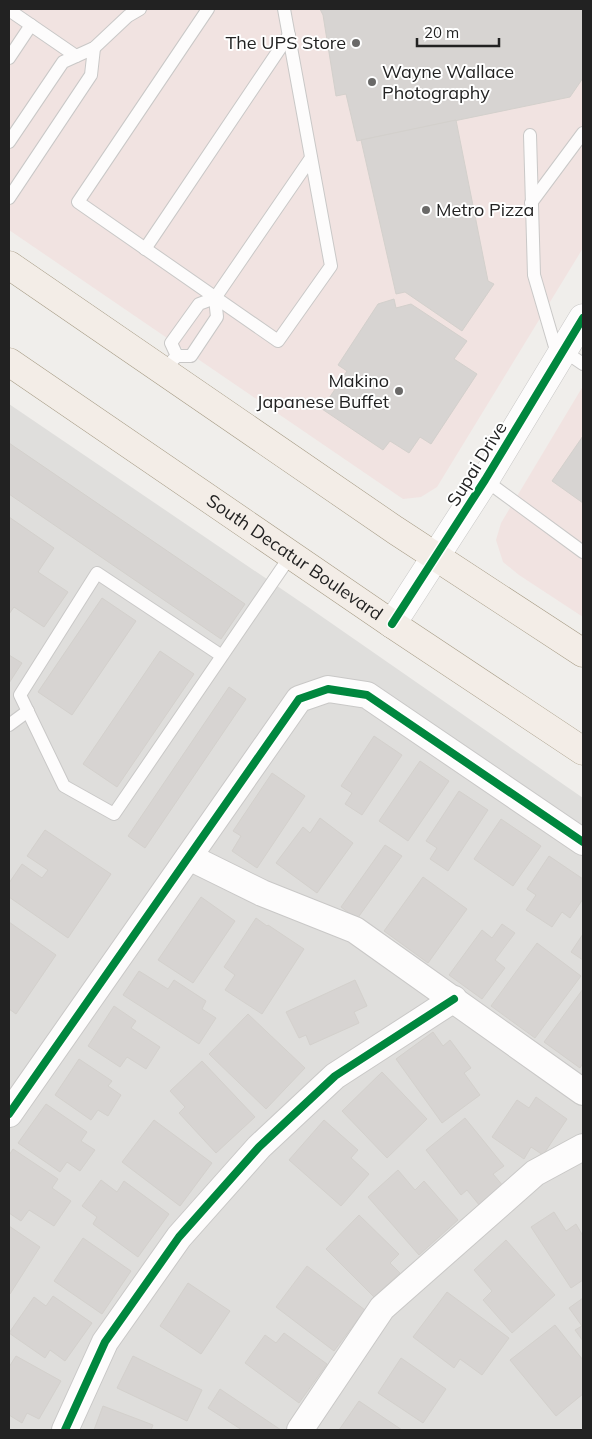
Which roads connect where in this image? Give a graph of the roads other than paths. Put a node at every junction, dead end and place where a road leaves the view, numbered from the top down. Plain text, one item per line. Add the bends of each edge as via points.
1 (140, 9) edge
2 (208, 9) edge
3 (284, 9) edge
4 (9, 10) edge
5 (31, 26) junction
6 (289, 35) junction
7 (94, 48) junction
8 (76, 56) junction
9 (9, 58) edge
10 (583, 133) edge
11 (530, 135) dead end
12 (9, 142) edge
13 (311, 158) junction
14 (9, 198) edge
15 (532, 203) junction
16 (145, 249) junction
17 (9, 265) edge
18 (215, 298) junction
19 (583, 318) edge
20 (569, 358) edge
21 (9, 362) edge
22 (170, 364) junction
23 (485, 480) junction
24 (583, 552) edge
25 (291, 555) junction
26 (436, 556) junction
27 (392, 624) junction
28 (583, 653) edge
29 (222, 656) junction
30 (28, 711) junction
31 (9, 725) edge
32 (583, 751) edge
33 (583, 842) edge
34 (189, 857) junction
35 (454, 999) junction
36 (583, 1092) edge
37 (9, 1114) edge
38 (583, 1147) edge
39 (65, 1430) edge
40 (300, 1430) edge

1 - 7 lane via 110,31
2 - 16 lane via 78,202
3 - 6 lane
4 - 5 lane
5 - 8 lane
5 - 9 lane
6 - 13 lane
6 - 16 lane
7 - 8 lane
7 - 14 lane via 91,75
8 - 12 lane via 63,62
10 - 15 lane
11 - 15 lane
13 - 18 lane
13 - 18 lane via 331,266 278,341
15 - 20 lane via 534,275
16 - 18 lane
17 - 22 main road
18 - 22 lane via 199,304 171,343
18 - 22 lane via 217,316 191,356
19 - 20 street, Supai Drive
20 - 23 street, Supai Drive
21 - 25 main road, South Decatur Boulevard
22 - 26 main road via 395,530
23 - 24 lane
23 - 26 street, Supai Drive
25 - 27 main road, South Decatur Boulevard
25 - 29 lane
26 - 27 street, Supai Drive
26 - 28 main road
27 - 32 main road, South Decatur Boulevard
29 - 30 lane via 97,573 20,695
29 - 30 lane via 114,814 64,786
30 - 31 lane
33 - 34 street via 367,695 328,689 299,699
34 - 35 street via 262,894 355,930
34 - 37 street
35 - 36 street
35 - 39 street via 335,1076 259,1147 179,1236 105,1342
38 - 40 street via 535,1173 382,1308

